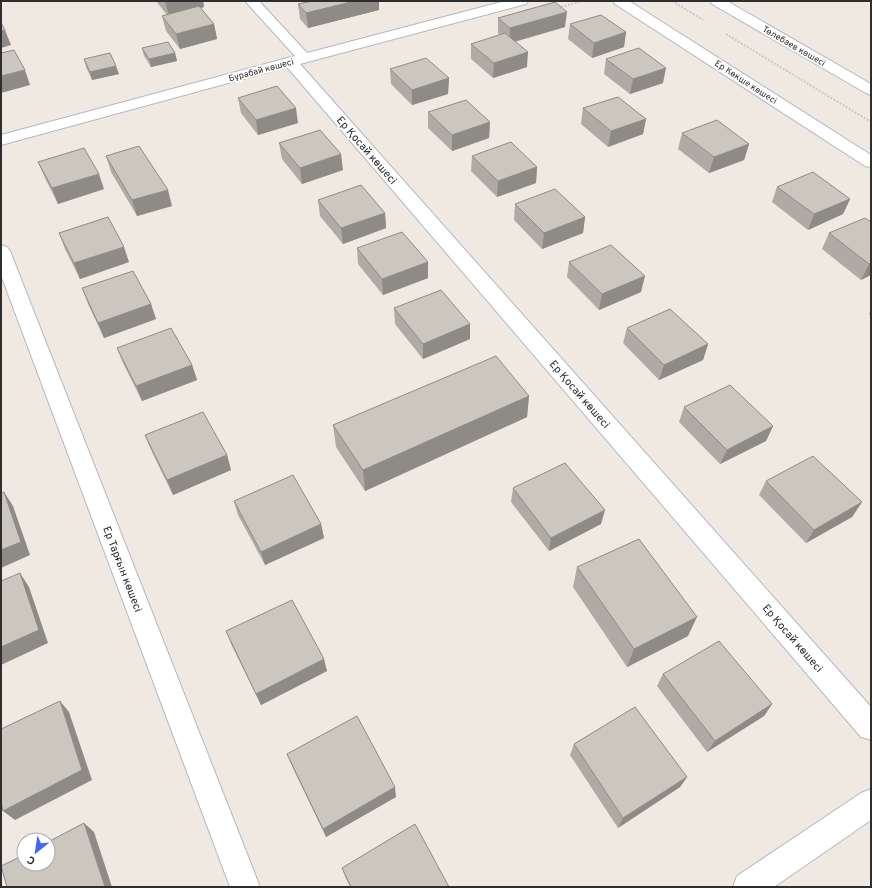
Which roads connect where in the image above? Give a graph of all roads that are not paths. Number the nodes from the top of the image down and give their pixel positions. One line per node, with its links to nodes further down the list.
1 (252, 1): 5 (street, Ер Қосай көшесі)
2 (521, 1): 5 (street, Бурабай көшесі)
3 (620, 1): 8 (street, Ер Көкше көшесі)
4 (717, 1): 6 (street, Төлебаев көшесі)
5 (297, 60): 7 (street, Бурабай көшесі); 10 (street, Ер Қосай көшесі)
6 (871, 90)
7 (1, 140)
8 (871, 162)
9 (1, 252): 12 (street, Ер Тарғын көшесі)
10 (871, 727)
11 (871, 803): 13 (street)
12 (245, 887)
13 (748, 887)

